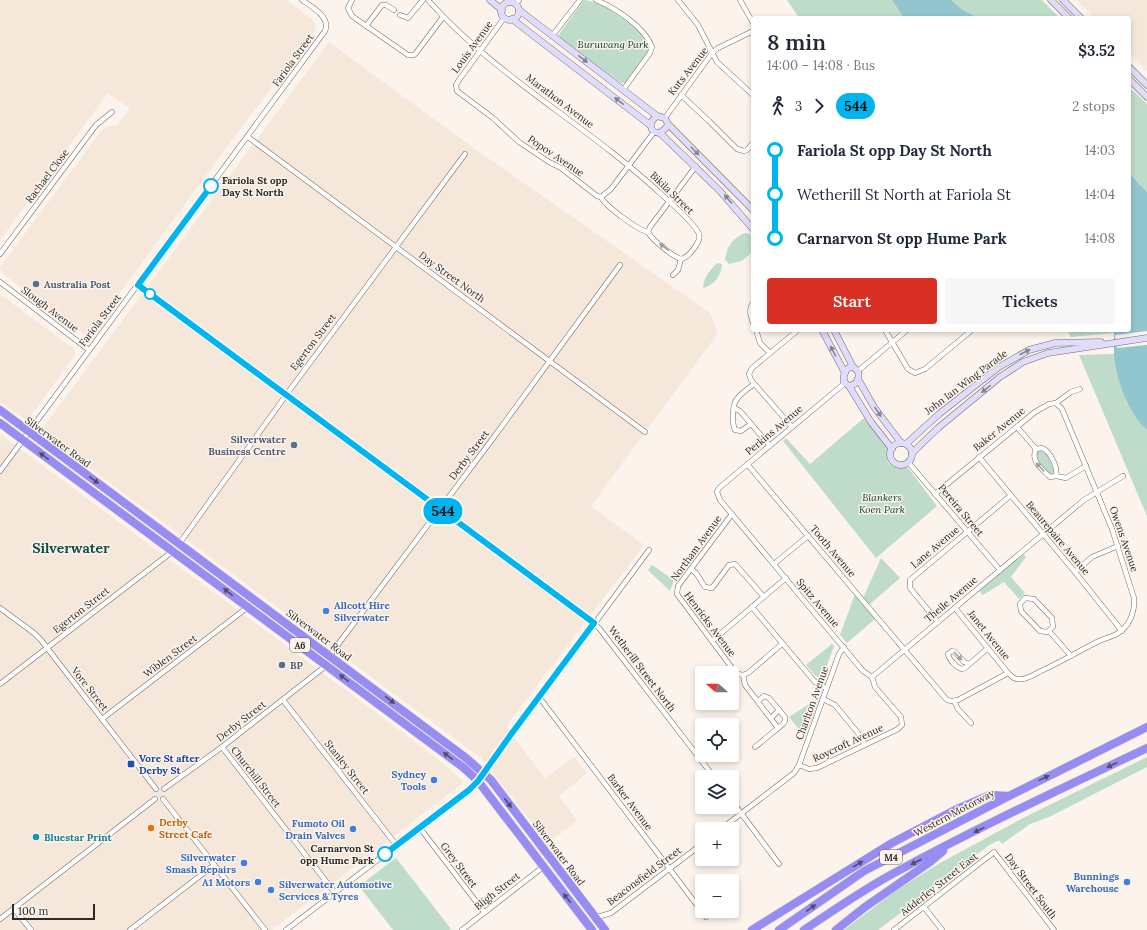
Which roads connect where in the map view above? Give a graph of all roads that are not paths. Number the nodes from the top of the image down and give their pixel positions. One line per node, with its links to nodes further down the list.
1 (302, 0): 42 (street, Fariola Street)
2 (352, 0): 24 (street)
3 (423, 0): 17 (street)
4 (428, 0): 20 (street, Marathon Avenue)
5 (490, 0): 15 (street)
6 (580, 0): 26 (street)
7 (596, 0): 33 (street)
8 (678, 0): 28 (street)
9 (740, 0): 23 (street)
10 (1051, 0): 18 (street)
11 (1063, 0): 19 (street)
12 (508, 1): 13 (street); 15 (street)
13 (517, 2): 16 (street)
14 (394, 10): 24 (street)
15 (502, 10): 21 (street)
16 (519, 10): 22 (street); 26 (street)
17 (400, 15)
18 (1067, 16)
19 (1078, 16)
20 (443, 17): 24 (street); 27 (street, Marathon Avenue)
21 (504, 18): 22 (street); 27 (street, Louis Avenue)
22 (512, 19): 40 (street, one-way to 22)
23 (751, 19)
24 (366, 26)
25 (751, 32): 28 (street, Kuts Avenue)
26 (552, 36): 33 (street, one-way to 33)
27 (480, 51): 32 (street, Louis Avenue); 45 (street, Marathon Avenue)
28 (712, 53): 34 (street); 35 (street, Kuts Avenue)
29 (1131, 69): 31 (street)
30 (1131, 81): 36 (street)
31 (1147, 84)
32 (456, 88): 47 (street, Popov Avenue)
33 (623, 90): 38 (street)
34 (751, 93)
35 (681, 94): 39 (street, Kuts Avenue); 43 (street)
36 (1147, 97)
37 (112, 112): 53 (street, Rachael Close)
38 (657, 116): 39 (street); 40 (street)
39 (666, 121): 41 (street); 49 (street, one-way to 49)
40 (650, 125): 41 (street)
41 (657, 132): 45 (street); 46 (street)
42 (248, 137): 52 (street, Day Street North); 58 (street, Fariola Street)
43 (751, 145)
44 (465, 154): 52 (street, Egerton Street)
45 (628, 165): 47 (street); 48 (street, Bikila Street)
46 (696, 166): 48 (street); 50 (street, one-way to 46)
47 (601, 197): 51 (street, Popov Avenue)
48 (670, 202): 51 (street); 54 (street, Bikila Street)
49 (751, 208)
50 (751, 226)
51 (648, 233): 54 (street, Popov Avenue, one-way to 51)
52 (395, 247): 71 (street, Day Street North); 78 (street, Egerton Street)
53 (0, 254)
54 (681, 259): 56 (street)
55 (620, 265): 71 (street, Derby Street)
56 (673, 275)
57 (0, 282): 69 (street, Slough Avenue)
58 (138, 285): 69 (street, Fariola Street); 78 (street, Wetherill Street North)
59 (757, 332): 70 (street)
60 (796, 332): 70 (street)
61 (823, 332): 73 (street, one-way to 61)
62 (835, 332): 72 (street)
63 (886, 332): 68 (street)
64 (905, 332): 68 (street)
65 (970, 332): 68 (street)
66 (1147, 338): 67 (street, John Ian Wing Parade)
67 (1115, 342): 89 (street, John Ian Wing Parade, one-way to 67); 93 (street, John Ian Wing Parade, one-way to 93)
68 (892, 343): 72 (street)
69 (89, 350): 86 (street, Fariola Street)
70 (770, 353): 75 (street)
71 (550, 361): 87 (street, Day Street North); 105 (street, Derby Street)
72 (856, 369): 73 (street); 74 (street)
73 (845, 373): 76 (street)
74 (858, 380): 76 (street); 89 (street, one-way to 89)
75 (754, 384): 80 (street); 85 (street)
76 (847, 384): 85 (street, Perkins Avenue); 91 (street)
77 (1080, 389): 79 (street, Baker Avenue)
78 (286, 395): 105 (street, Wetherill Street North); 110 (street, Egerton Street)
79 (1056, 403): 84 (street, Baker Avenue); 97 (street, Owens Avenue)
80 (734, 408): 83 (street); 83 (street)
81 (0, 410): 86 (highway, Silverwater Road / A6)
82 (0, 423): 88 (highway, Silverwater Road / A6)
83 (751, 424): 90 (street)
84 (1017, 427): 92 (street); 94 (street, Baker Avenue)
85 (792, 428): 90 (street, Perkins Avenue)
86 (29, 432): 88 (street, Fariola Street); 110 (highway, Silverwater Road / A6, one-way to 110)
87 (645, 432)
88 (23, 440): 98 (street, Fariola Street); 113 (highway, Silverwater Road / A6, one-way to 88)
89 (904, 444): 91 (street); 93 (street)
90 (770, 446): 96 (street, Perkins Avenue)
91 (892, 449): 95 (street)
92 (1036, 449): 99 (street); 99 (street, one-way to 92)
93 (912, 453): 95 (street)
94 (979, 457): 103 (street, Baker Avenue); 104 (street, Beaurepaire Avenue)
95 (908, 462): 103 (street, Pereira Street)
96 (748, 464): 101 (street, Perkins Avenue); 109 (street, Tooth Avenue)
97 (1086, 466): 99 (street); 102 (street, Owens Avenue)
98 (0, 471)
99 (1056, 476)
100 (1123, 476): 102 (street, Theile Avenue)
101 (717, 492): 106 (street, Spitz Avenue)
102 (1097, 492): 108 (street, Theile Avenue); 111 (street, Owens Avenue)
103 (935, 494): 107 (street, Pereira Street)
104 (1010, 496): 107 (street, Lane Avenue); 108 (street, Beaurepaire Avenue)
105 (440, 509): 126 (street, Wetherill Street North); 135 (street, Derby Street)
106 (732, 514): 114 (street, Spitz Avenue); 115 (street, Northam Avenue)
107 (967, 532): 116 (street, Pereira Street); 125 (street, Lane Avenue)
108 (1042, 534): 116 (street, Theile Avenue); 117 (street, Beaurepaire Avenue)
109 (808, 536): 114 (street); 134 (street, Tooth Avenue)
110 (179, 544): 135 (highway, Silverwater Road / A6)
111 (1118, 546): 117 (street); 127 (street, Owens Avenue)
112 (648, 550): 126 (street)
113 (173, 551): 121 (highway, Silverwater Road / A6, one-way to 113); 132 (street, Egerton Street)
114 (774, 564): 118 (street, Spitz Avenue)
115 (691, 569): 119 (street, Northam Avenue); 120 (street)
116 (1000, 570): 124 (street, Theile Avenue)
117 (1075, 572): 127 (street, Beaurepaire Avenue)
118 (786, 578): 120 (street); 131 (street, Spitz Avenue)
119 (676, 594): 129 (street, Henricks Avenue)
120 (764, 598): 123 (street)
121 (248, 607): 138 (highway, Silverwater Road / A6); 151 (street, Wiblen Street)
122 (0, 608): 132 (street, Vore Street)
123 (752, 608): 129 (street); 130 (street)
124 (955, 608): 125 (street, Theile Avenue); 133 (street, Janet Avenue)
125 (938, 622): 134 (street, Theile Avenue)
126 (594, 623): 144 (street); 161 (street, Wetherill Street North)
127 (1122, 630): 136 (street, Owens Avenue)
128 (1049, 631): 128 (street); 136 (street)
129 (712, 641): 140 (street, Henricks Avenue)
130 (782, 644): 140 (street); 143 (street)
131 (844, 647): 141 (street, Spitz Avenue); 143 (street, Charlton Avenue)
132 (47, 648): 142 (street, Egerton Street); 151 (street, Vore Street)
133 (988, 648): 137 (street); 139 (street, Janet Avenue)
134 (905, 650): 141 (street, Theile Avenue); 148 (street, Tooth Avenue)
135 (330, 655): 162 (highway, Silverwater Road / A6, one-way to 162)
136 (1072, 656): 139 (street, Owens Avenue)
137 (969, 664)
138 (327, 665): 146 (street, Derby Street); 163 (highway, Silverwater Road / A6, one-way to 138)
139 (1008, 673): 148 (street)
140 (743, 675): 147 (street, Henricks Avenue)
141 (872, 678): 153 (street, Spitz Avenue)
142 (0, 684)
143 (826, 688): 145 (street, Charlton Avenue)
144 (539, 697): 162 (street); 180 (street, Barker Avenue)
145 (822, 699): 156 (street); 160 (street, Charlton Avenue)
146 (283, 700): 157 (street, Derby Street); 174 (street, Stanley Street)
147 (758, 701): 149 (street); 150 (street, Henricks Avenue)
148 (954, 701): 152 (street, Tooth Avenue)
149 (779, 710): 150 (street); 155 (street)
150 (771, 718): 155 (street, Henricks Avenue)
151 (102, 719): 164 (street, Vore Street)
152 (971, 723)
153 (902, 725): 156 (street, Roycroft Avenue)
154 (1147, 727): 166 (highway, Western Motorway / M4, one-way to 154)
155 (778, 728): 158 (street)
156 (865, 745): 160 (street, Roycroft Avenue)
157 (222, 747): 165 (street, Derby Street); 181 (street, Churchill Street)
158 (755, 747)
159 (1147, 748): 173 (highway, M4, one-way to 173)
160 (799, 765): 170 (street)
161 (709, 770)
162 (483, 772): 163 (street); 186 (highway, Silverwater Road / A6, one-way to 186)
163 (478, 781): 172 (street); 179 (highway, Silverwater Road / A6)
164 (156, 789): 165 (street); 167 (street)
165 (164, 790): 168 (street)
166 (1009, 796): 195 (highway, one-way to 166); 196 (highway, Western Motorway / M4, one-way to 166)
167 (156, 799): 168 (street); 184 (street)
168 (163, 799): 178 (street)
169 (739, 810): 170 (street)
170 (742, 814): 171 (street); 177 (street)
171 (731, 822)
172 (420, 828): 174 (street); 185 (street, Grey Street)
173 (950, 844): 197 (highway, M4, one-way to 197); 198 (highway)
174 (397, 846): 181 (street)
175 (695, 849): 180 (street, Beaconsfield Street)
176 (994, 852): 183 (street, Adderley Street East); 201 (street, Day Street South)
177 (779, 864)
178 (214, 865): 189 (street); 190 (street)
179 (543, 867): 185 (street, Bligh Street); 193 (highway, Silverwater Road / A6, one-way to 179)
180 (670, 869): 182 (street, Barker Avenue); 186 (street, Beaconsfield Street)
181 (335, 893): 191 (street)
182 (695, 902)
183 (924, 907): 199 (street, Adderley Street East); 200 (street)
184 (14, 909): 187 (street); 188 (street)
185 (484, 912): 192 (street, Bligh Street)
186 (594, 916): 194 (highway, Silverwater Road / A6)
187 (0, 919)
188 (31, 930)
189 (130, 930)
190 (265, 930)
191 (286, 930)
192 (462, 930)
193 (590, 930)
194 (605, 930)
195 (752, 930)
196 (779, 930)
197 (804, 930)
198 (836, 930)
199 (894, 930)
200 (942, 930)
201 (1054, 930)

